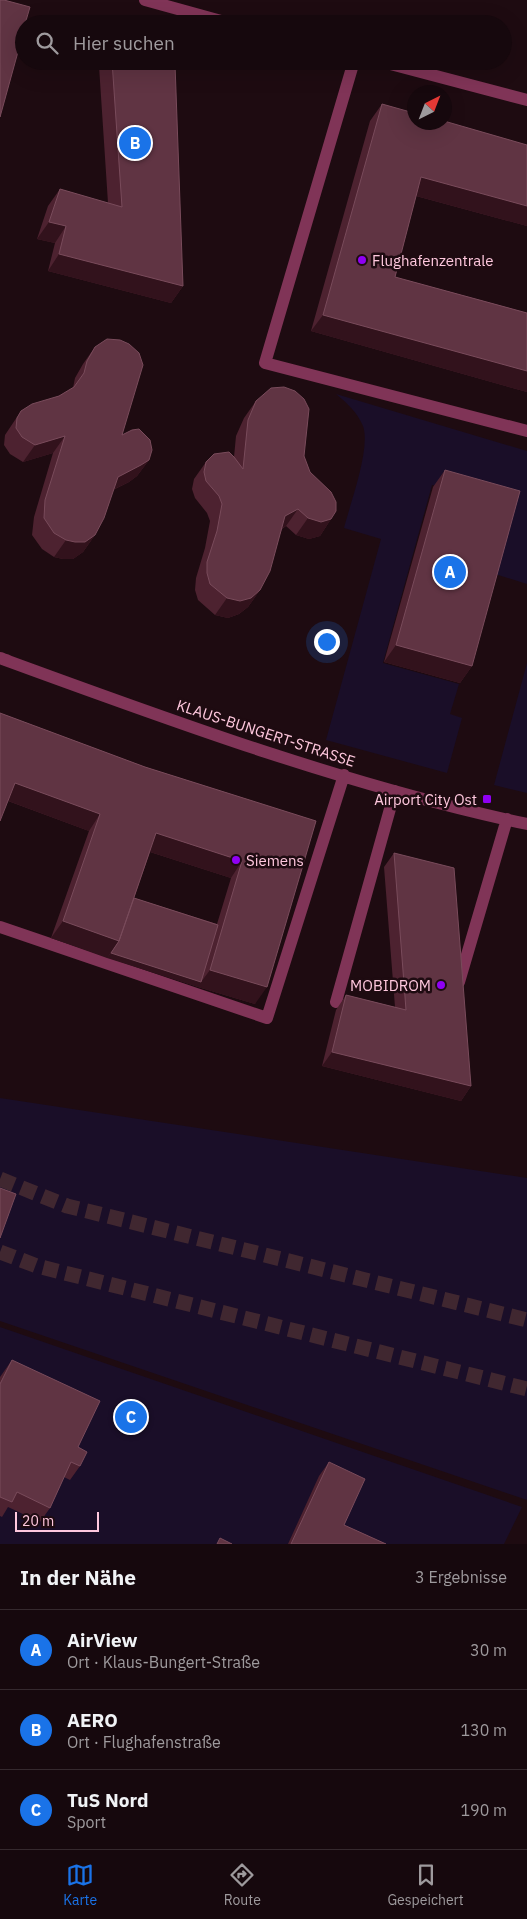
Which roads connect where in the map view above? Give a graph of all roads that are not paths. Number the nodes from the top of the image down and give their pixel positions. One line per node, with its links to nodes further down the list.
1 (145, 0): 2 (street)
2 (199, 15)
3 (351, 70): 6 (street)
4 (413, 70): 5 (street)
5 (527, 100)
6 (527, 431)
7 (0, 658): 8 (street, KLAUS-BUNGERT-STRASSE)
8 (344, 775): 9 (street, KLAUS-BUNGERT-STRASSE); 12 (street)
9 (395, 791): 10 (street, KLAUS-BUNGERT-STRASSE); 14 (street)
10 (507, 820): 11 (street, KLAUS-BUNGERT-STRASSE); 13 (street)
11 (527, 824)
12 (0, 927)
13 (459, 982)
14 (336, 1002)

